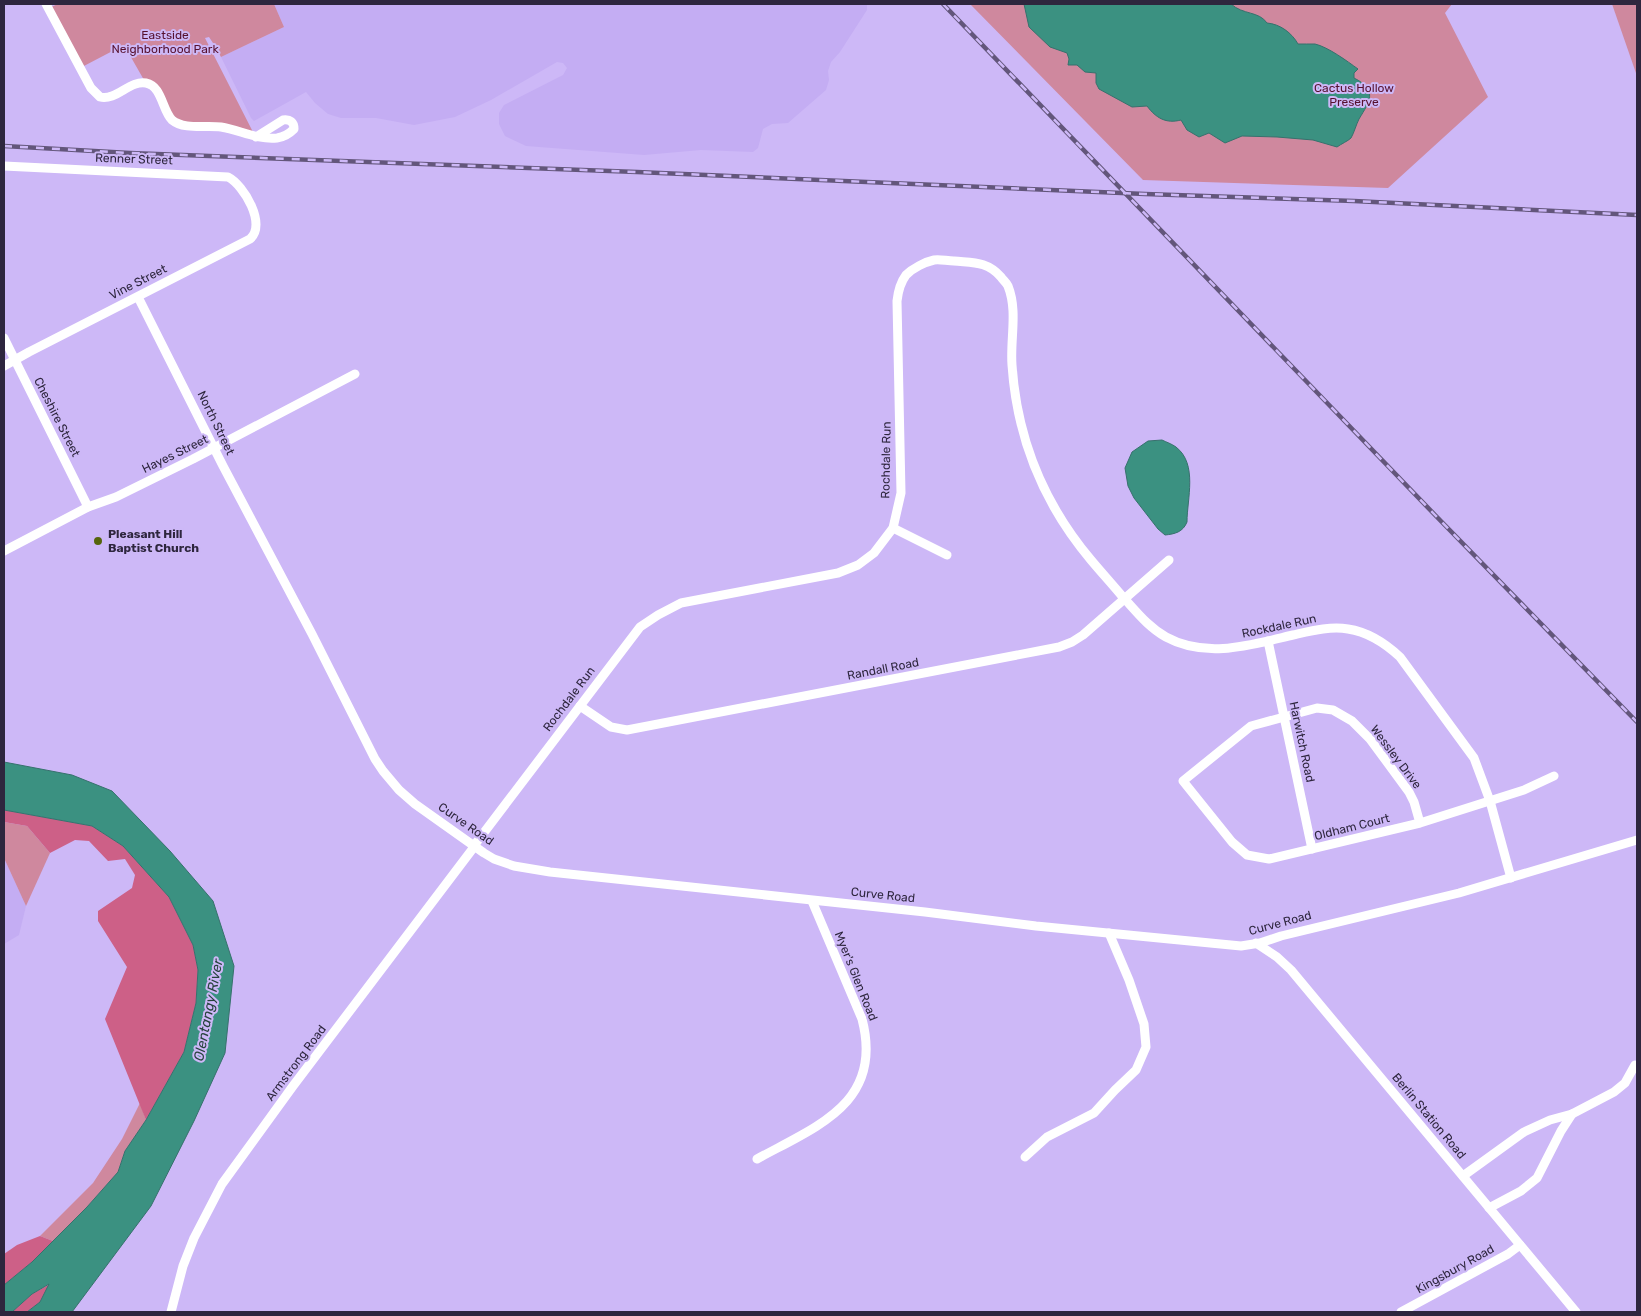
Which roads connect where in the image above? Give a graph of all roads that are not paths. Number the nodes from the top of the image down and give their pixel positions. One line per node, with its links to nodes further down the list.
1 (46, 4): 2 (street)
2 (256, 137)
3 (4, 166): 4 (street, Renner Street)
4 (250, 204): 5 (street, Vine Street)
5 (138, 297): 7 (street, Vine Street); 10 (street, North Street)
6 (4, 338): 7 (street, Cheshire Street)
7 (14, 360): 8 (street, Vine Street); 11 (street, Cheshire Street)
8 (4, 366)
9 (355, 374): 10 (street, Hayes Street)
10 (215, 448): 11 (street, Hayes Street); 17 (street, North Street)
11 (88, 507): 13 (street, Hayes Street)
12 (894, 528): 14 (street); 15 (street, Rochdale Run); 20 (street, Rochdale Run)
13 (4, 552)
14 (947, 555)
15 (1090, 559): 18 (street, Rockdale Run)
16 (1169, 560): 18 (street, Randall Road)
17 (273, 561): 27 (street, Curve Road)
18 (1125, 599): 19 (street, Rockdale Run); 20 (street, Randall Road)
19 (1268, 641): 21 (street, Harwitch Road); 24 (street, Rockdale Run)
20 (580, 706): 27 (street, Rochdale Run)
21 (1284, 716): 23 (street, Wessley Drive); 25 (street, Wessley Drive); 28 (street, Harwitch Road)
22 (1554, 776): 24 (street, Oldham Court)
23 (1183, 781): 28 (street, Oldham Court)
24 (1490, 801): 25 (street, Oldham Court); 29 (street, Rockdale Run)
25 (1420, 823): 28 (street, Oldham Court)
26 (1637, 840): 29 (street, Curve Road)
27 (474, 847): 30 (street, Curve Road); 40 (street, Armstrong Road)
28 (1312, 849)
29 (1511, 878): 32 (street, Curve Road)
30 (812, 901): 31 (street, Curve Road); 36 (street, Myer's Glen Road)
31 (1109, 933): 32 (street, Curve Road); 35 (street)
32 (1256, 943): 37 (street, Berlin Station Road)
33 (1635, 1065): 34 (street)
34 (1572, 1114): 37 (street); 38 (street)
35 (1025, 1158)
36 (757, 1159)
37 (1463, 1176): 38 (street, Berlin Station Road)
38 (1489, 1208): 39 (street, Berlin Station Road)
39 (1520, 1245): 41 (street, Kingsbury Road); 42 (street, Berlin Station Road)
40 (171, 1312)
41 (1401, 1312)
42 (1576, 1312)

